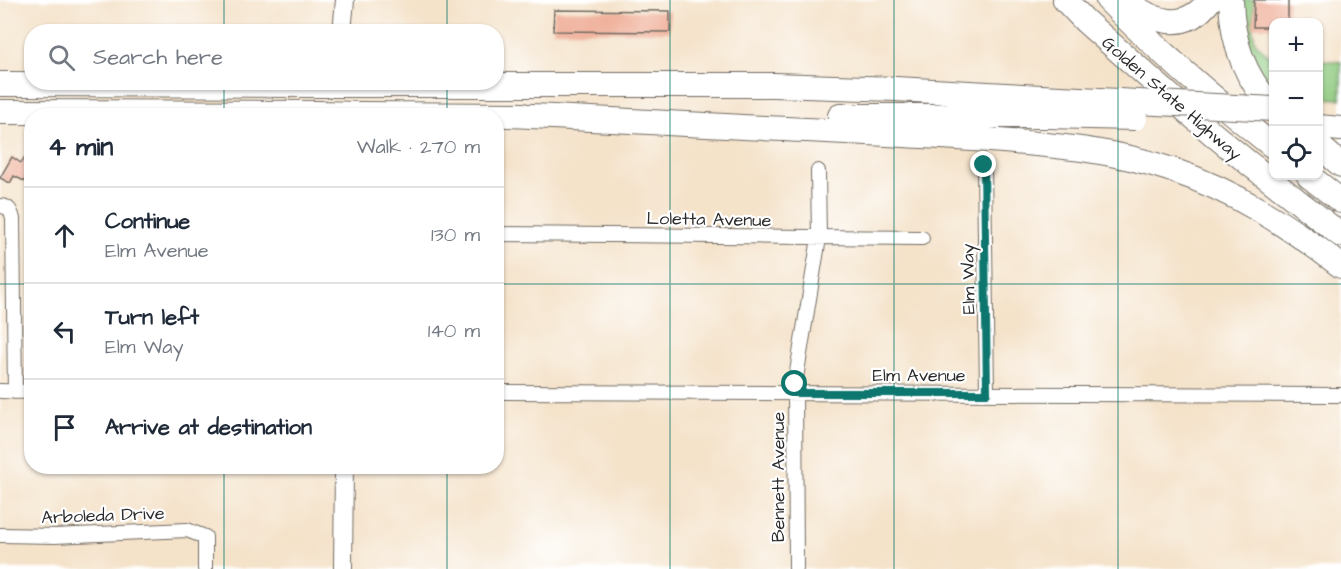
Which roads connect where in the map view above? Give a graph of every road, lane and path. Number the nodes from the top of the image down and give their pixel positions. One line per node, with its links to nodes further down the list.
1 (345, 0): 7 (street)
2 (1065, 0): 34 (highway, Golden State Highway)
3 (1108, 0): 25 (highway, Golden State Highway)
4 (1125, 0): 5 (highway)
5 (1210, 0)
6 (1231, 0): 12 (highway)
7 (343, 24)
8 (0, 84): 9 (highway, bridge)
9 (24, 84)
10 (504, 84): 13 (highway)
11 (351, 90): 14 (street)
12 (1269, 102)
13 (1044, 106): 15 (highway, bridge); 21 (highway); 22 (highway, bridge)
14 (351, 108)
15 (1269, 108)
16 (1323, 111): 19 (highway)
17 (0, 112): 18 (highway, bridge)
18 (24, 112)
19 (1341, 112)
20 (504, 115): 21 (highway)
21 (508, 115): 37 (highway)
22 (1269, 125)
23 (1323, 127): 24 (highway)
24 (1341, 129)
25 (1269, 143)
26 (1323, 149): 28 (highway)
27 (984, 165): 43 (street, Elm Way)
28 (1341, 165)
29 (819, 171): 35 (street, Bennett Avenue)
30 (1314, 180): 31 (highway)
31 (1341, 201)
32 (0, 206): 39 (street)
33 (504, 234): 35 (street, Loletta Avenue)
34 (1341, 235)
35 (819, 238): 36 (street, Loletta Avenue); 42 (street, Bennett Avenue)
36 (922, 238)
37 (1341, 266)
38 (0, 392): 39 (street)
39 (15, 392): 40 (street)
40 (24, 392)
41 (504, 392): 42 (street, Elm Avenue)
42 (795, 393): 43 (street, Elm Avenue); 49 (street, Bennett Avenue)
43 (987, 393): 44 (street, Elm Avenue)
44 (1341, 395)
45 (344, 474): 48 (street)
46 (0, 535): 47 (street, Arboleda Drive)
47 (205, 569)
48 (343, 569)
49 (796, 569)

